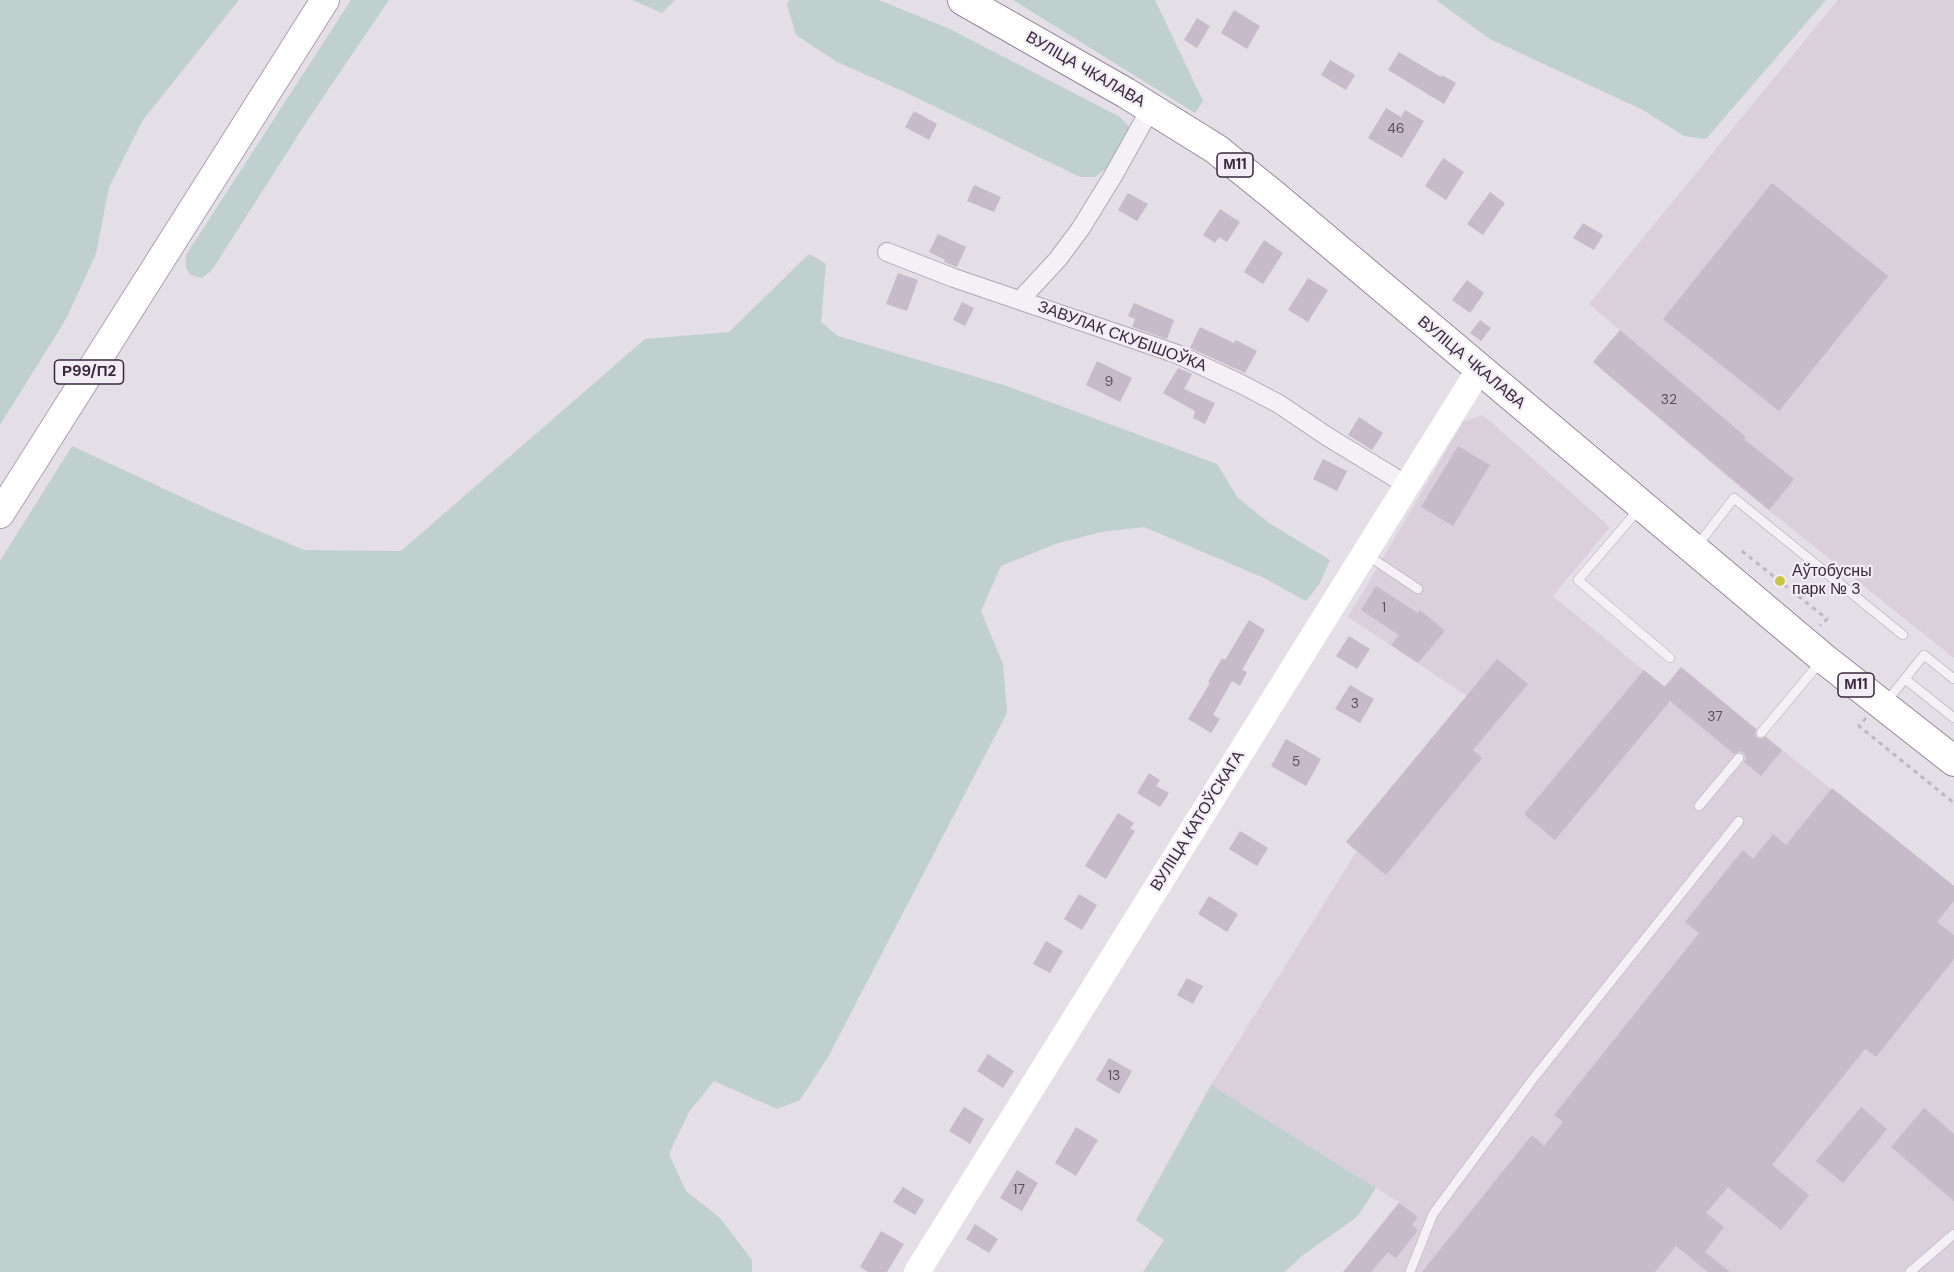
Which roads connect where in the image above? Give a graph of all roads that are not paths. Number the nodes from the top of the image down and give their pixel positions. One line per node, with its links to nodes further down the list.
1 (325, 0): 9 (main road, Р99/П2)
2 (963, 0): 3 (highway, ВУЛІЦА ЧКАЛАВА / М11)
3 (1151, 108): 5 (street); 6 (highway, ВУЛІЦА ЧКАЛАВА / М11)
4 (887, 252): 5 (street, ЗАВУЛАК СКУБІШОЎКА)
5 (1020, 300): 7 (street, ЗАВУЛАК СКУБІШОЎКА)
6 (1479, 370): 7 (main road, ВУЛІЦА КАТОЎСКАГА); 8 (highway, ВУЛІЦА ЧКАЛАВА / М11)
7 (1407, 485): 11 (main road, ВУЛІЦА КАТОЎСКАГА)
8 (1641, 506): 10 (highway, ВУЛІЦА ЧКАЛАВА / М11); 15 (lane)
9 (0, 514)
10 (1694, 550): 13 (lane); 14 (highway, ВУЛІЦА ЧКАЛАВА / М11)
11 (1365, 553): 12 (lane); 26 (main road, ВУЛІЦА КАТОЎСКАГА)
12 (1418, 589)
13 (1903, 635)
14 (1815, 651): 18 (highway, ВУЛІЦА ЧКАЛАВА / М11); 20 (lane)
15 (1670, 658)
16 (1905, 679): 17 (lane); 18 (lane); 19 (lane)
17 (1954, 679)
18 (1878, 708): 22 (highway, ВУЛІЦА ЧКАЛАВА / М11)
19 (1954, 718)
20 (1761, 733)
21 (1739, 758): 23 (lane)
22 (1954, 761)
23 (1699, 806)
24 (1739, 821): 27 (lane)
25 (1954, 1234): 28 (lane)
26 (917, 1272)
27 (1410, 1272)
28 (1910, 1272)

